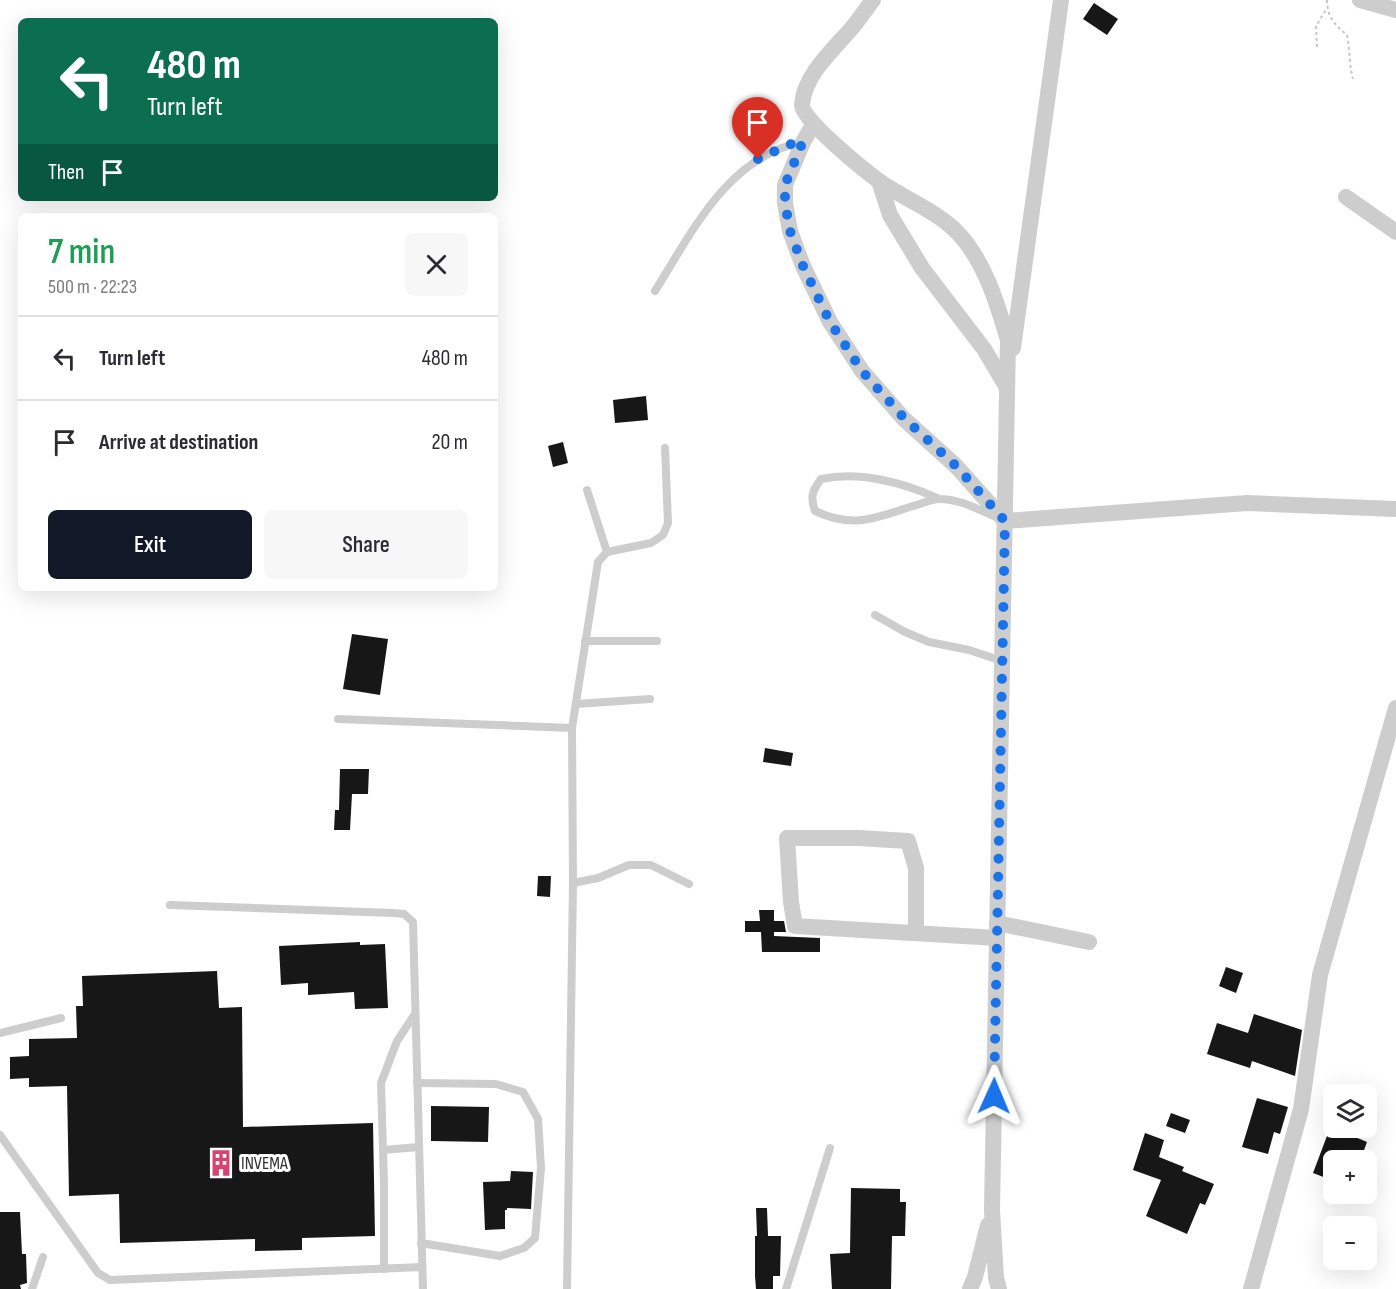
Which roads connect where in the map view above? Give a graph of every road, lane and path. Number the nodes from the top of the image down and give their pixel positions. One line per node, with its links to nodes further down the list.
1 (873, 0): 9 (street)
2 (1061, 0): 15 (street)
3 (1328, 0): 5 (path)
4 (1360, 0): 6 (street)
5 (1327, 8): 7 (path); 8 (path)
6 (1396, 10)
7 (1317, 47)
8 (1353, 79)
9 (813, 125): 10 (street); 11 (street)
10 (803, 141): 14 (lane); 20 (street)
11 (879, 181): 15 (street); 15 (street)
12 (1346, 197): 13 (street)
13 (1396, 232)
14 (655, 291)
15 (1007, 387): 20 (street)
16 (664, 448): 21 (lane)
17 (587, 490): 21 (lane)
18 (937, 498): 18 (lane); 20 (lane)
19 (1396, 509): 20 (street)
20 (1005, 521): 25 (street)
21 (607, 552): 23 (lane)
22 (875, 615): 25 (lane)
23 (585, 641): 24 (lane); 27 (lane)
24 (657, 641)
25 (1002, 661): 34 (street)
26 (650, 699): 27 (lane)
27 (576, 704): 30 (lane)
28 (1396, 708): 56 (street)
29 (338, 719): 30 (lane)
30 (572, 728): 31 (lane)
31 (573, 883): 32 (lane); 52 (lane)
32 (689, 884)
33 (170, 905): 37 (lane)
34 (997, 931): 35 (street); 36 (street); 45 (street)
35 (916, 933): 35 (street)
36 (1089, 942)
37 (415, 1014): 40 (lane); 44 (lane)
38 (61, 1018): 39 (lane)
39 (0, 1033)
40 (417, 1083): 42 (lane); 46 (lane)
41 (0, 1135): 49 (lane)
42 (419, 1147): 44 (lane); 46 (lane)
43 (830, 1148): 53 (lane)
44 (383, 1150): 49 (lane)
45 (992, 1210): 54 (street); 55 (street)
46 (421, 1243): 48 (lane)
47 (43, 1257): 50 (lane)
48 (422, 1267): 49 (lane); 51 (lane)
49 (384, 1269)
50 (32, 1289)
51 (423, 1289)
52 (567, 1289)
53 (786, 1289)
54 (970, 1289)
55 (999, 1289)
56 (1251, 1289)

